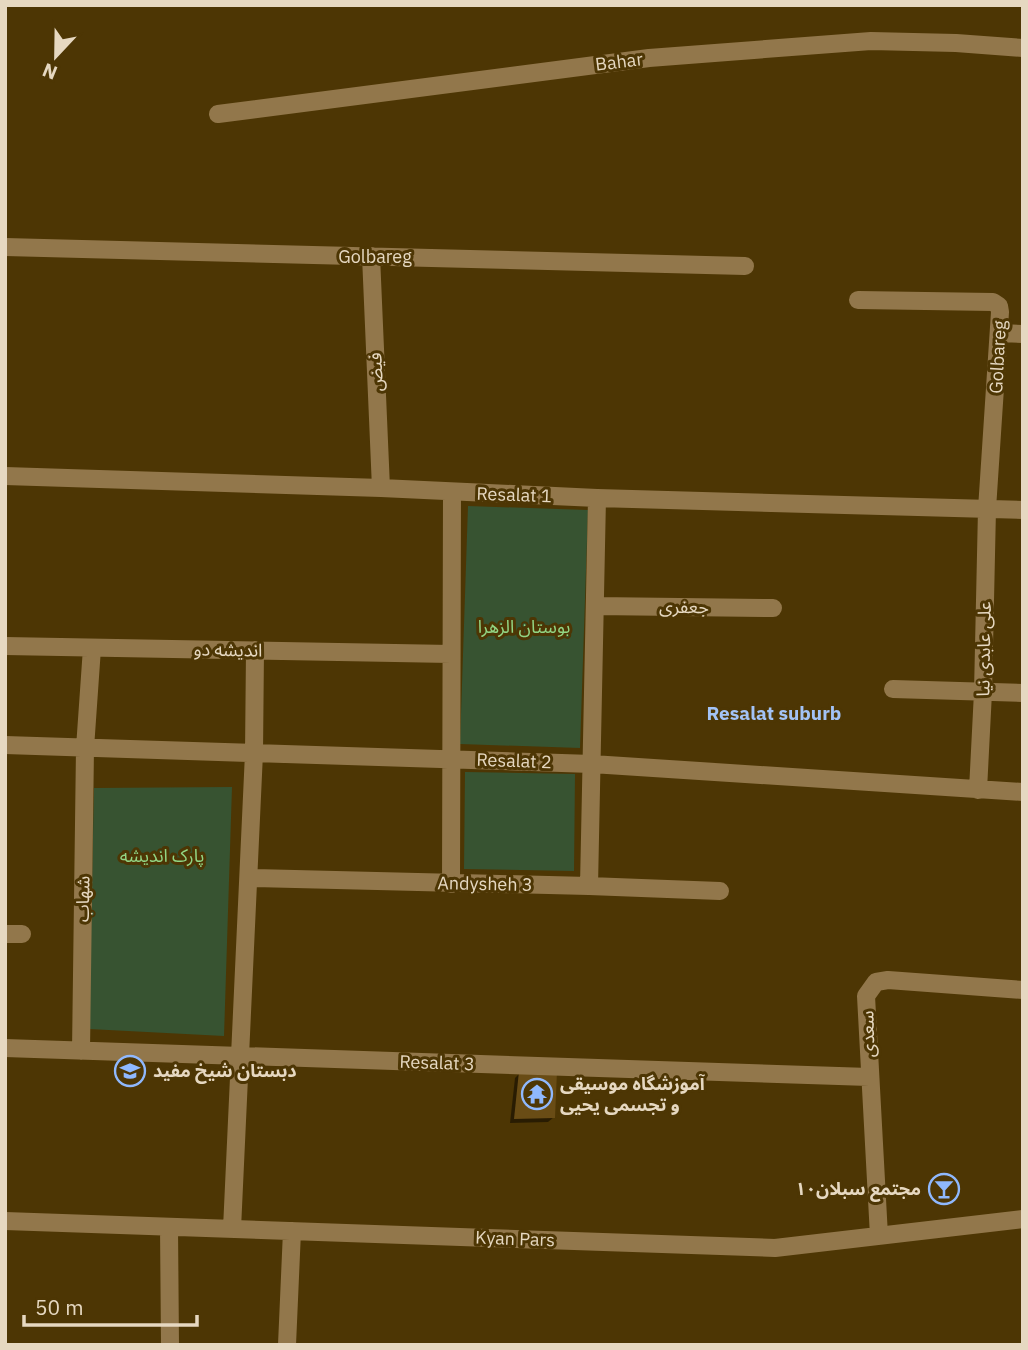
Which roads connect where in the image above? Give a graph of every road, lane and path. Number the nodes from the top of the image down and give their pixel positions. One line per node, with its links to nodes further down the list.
1 (1023, 48): 2 (street, Bahar)
2 (218, 114)
3 (5, 247): 4 (street, Golbareg)
4 (371, 256): 5 (street, Golbareg); 10 (street, فیض)
5 (745, 266)
6 (858, 300): 7 (street, Golbareg)
7 (1000, 333): 8 (street); 13 (street, Golbareg)
8 (1023, 334)
9 (5, 476): 10 (street, Resalat 1)
10 (380, 488): 11 (street, Resalat 1)
11 (452, 492): 12 (street, Resalat 1); 20 (street)
12 (597, 498): 13 (street, Resalat 1); 15 (street)
13 (987, 509): 14 (street, Resalat 1); 22 (street, علی عابدی نیا)
14 (1023, 510)
15 (595, 606): 16 (street, جعفری); 28 (street)
16 (773, 608)
17 (5, 646): 18 (street, اندیشه دو)
18 (92, 648): 19 (street, اندیشه دو); 25 (street, شهاب)
19 (255, 650): 20 (street, اندیشه دو); 26 (street)
20 (451, 654): 27 (street)
21 (893, 689): 22 (street)
22 (983, 692): 23 (street); 29 (street, علی عابدی نیا)
23 (1023, 693)
24 (5, 745): 25 (street, Resalat 2)
25 (85, 747): 26 (street, Resalat 2); 37 (street, شهاب)
26 (254, 753): 27 (street, Resalat 2); 31 (street)
27 (451, 759): 28 (street, Resalat 2); 32 (street)
28 (592, 764): 29 (street, Resalat 2); 33 (street)
29 (978, 790): 30 (street, Resalat 2)
30 (1023, 792)
31 (249, 878): 32 (street, Andysheh 3); 38 (street)
32 (450, 884): 33 (street, Andysheh 3)
33 (589, 886): 34 (street, Andysheh 3)
34 (720, 891)
35 (1023, 990): 39 (street, سعدی)
36 (5, 1048): 37 (street, Resalat 3)
37 (81, 1051): 38 (street, Resalat 3)
38 (240, 1057): 39 (street, Resalat 3); 43 (street)
39 (869, 1077): 45 (street, سعدی)
40 (1023, 1219): 45 (street, Kyan Pars)
41 (5, 1221): 42 (street, Kyan Pars)
42 (169, 1227): 43 (street, Kyan Pars); 46 (street)
43 (232, 1229): 44 (street, Kyan Pars)
44 (292, 1231): 45 (street, Kyan Pars); 47 (street)
45 (879, 1236)
46 (170, 1345)
47 (287, 1345)

